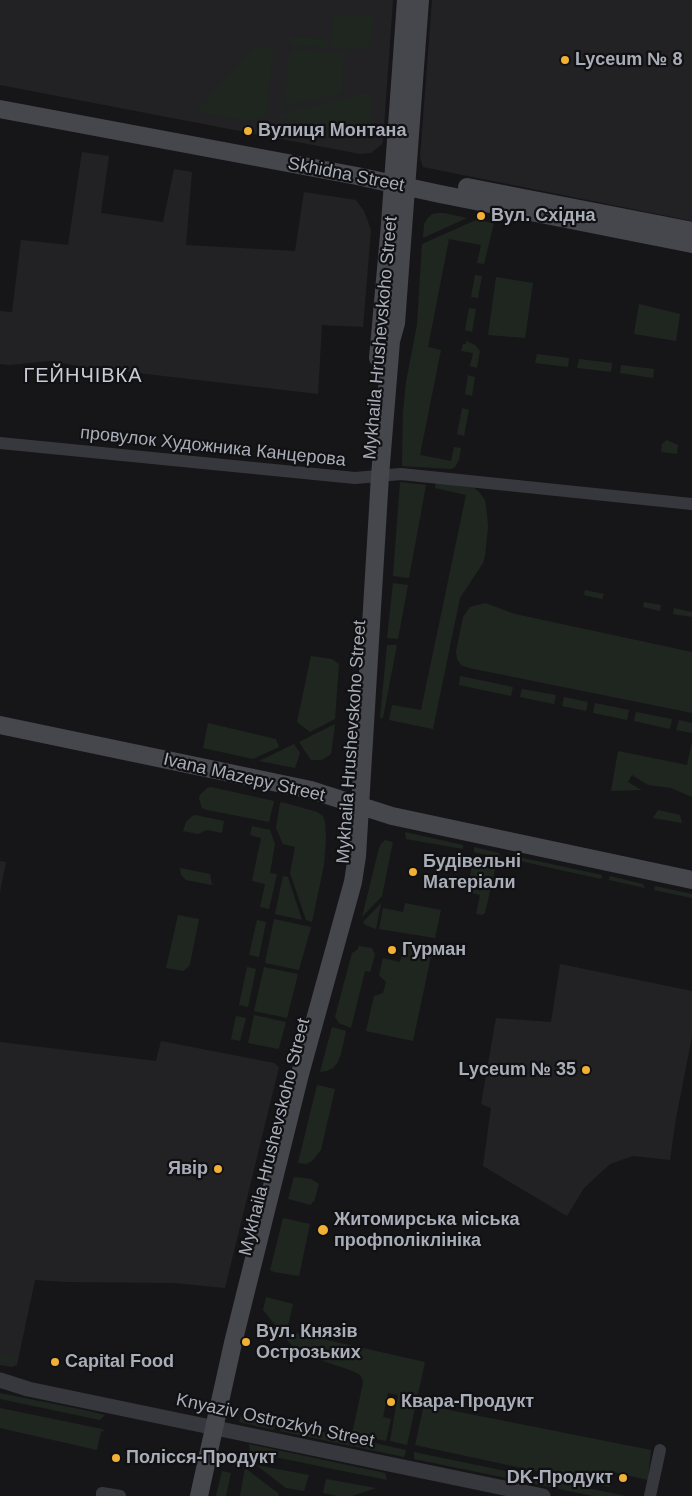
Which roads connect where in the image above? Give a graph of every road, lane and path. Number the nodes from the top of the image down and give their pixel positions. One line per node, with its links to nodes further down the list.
1 (406, 0): 5 (main road, Mykhaila Hrushevskoho Street)
2 (420, 0): 5 (main road, Mykhaila Hrushevskoho Street)
3 (0, 98): 5 (main road, Skhidna Street)
4 (0, 109): 5 (main road, Skhidna Street)
5 (400, 180): 6 (main road, Skhidna Street); 7 (main road, Skhidna Street); 9 (main road, Mykhaila Hrushevskoho Street)
6 (692, 231)
7 (692, 244)
8 (0, 443): 9 (street, провулок Художника Канцерова)
9 (375, 476): 10 (street, провулок Художника Канцерова); 12 (main road, Mykhaila Hrushevskoho Street)
10 (692, 504)
11 (0, 725): 12 (main road, Ivana Mazepy Street)
12 (355, 804): 13 (main road, Ivana Mazepy Street); 15 (main road, Mykhaila Hrushevskoho Street)
13 (692, 880)
14 (0, 1380): 15 (street, Knyaziv Ostrozkyh Street)
15 (209, 1427): 19 (main road, Mykhaila Hrushevskoho Street); 20 (main road); 21 (street, Knyaziv Ostrozkyh Street)
16 (660, 1450): 22 (street)
17 (102, 1496): 18 (street)
18 (120, 1496)
19 (190, 1496)
20 (199, 1496)
21 (543, 1496)
22 (650, 1496)

